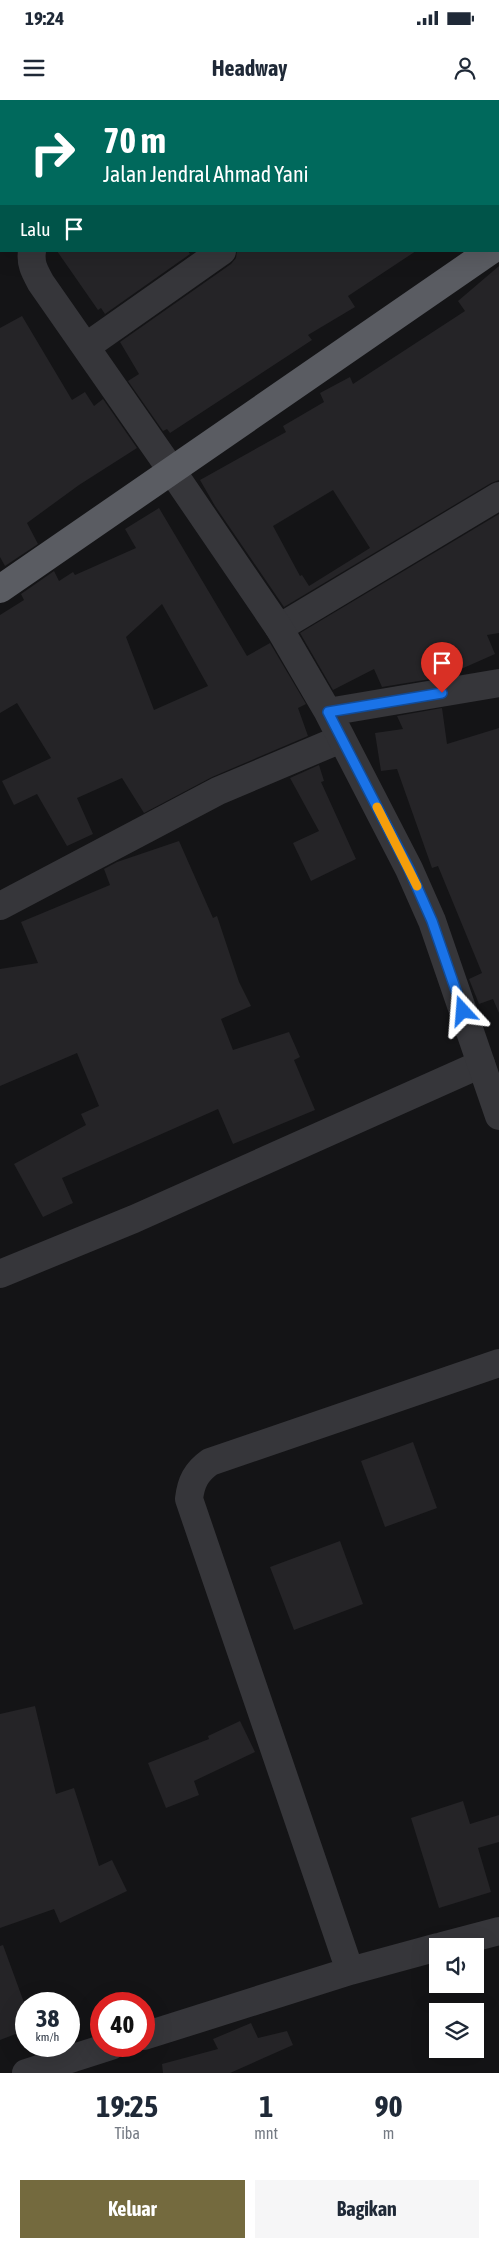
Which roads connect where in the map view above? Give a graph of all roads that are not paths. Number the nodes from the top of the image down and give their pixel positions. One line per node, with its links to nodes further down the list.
1 (32, 252): 4 (street)
2 (221, 252): 4 (street)
3 (489, 252): 5 (highway)
4 (87, 346): 5 (street)
5 (172, 471): 7 (highway); 8 (street)
6 (499, 496): 8 (street)
7 (0, 589)
8 (279, 628): 10 (street)
9 (499, 683): 10 (street)
10 (328, 712): 11 (street)
11 (341, 739): 12 (street); 13 (street)
12 (0, 906)
13 (481, 1064): 14 (street); 15 (street)
14 (499, 1116)
15 (0, 1274)
16 (499, 1363): 20 (street)
17 (499, 1931): 18 (street)
18 (472, 1938)
19 (429, 1949): 20 (street)
20 (350, 1971): 21 (street)
21 (155, 2033)
22 (90, 2053): 23 (street)
23 (26, 2073)

